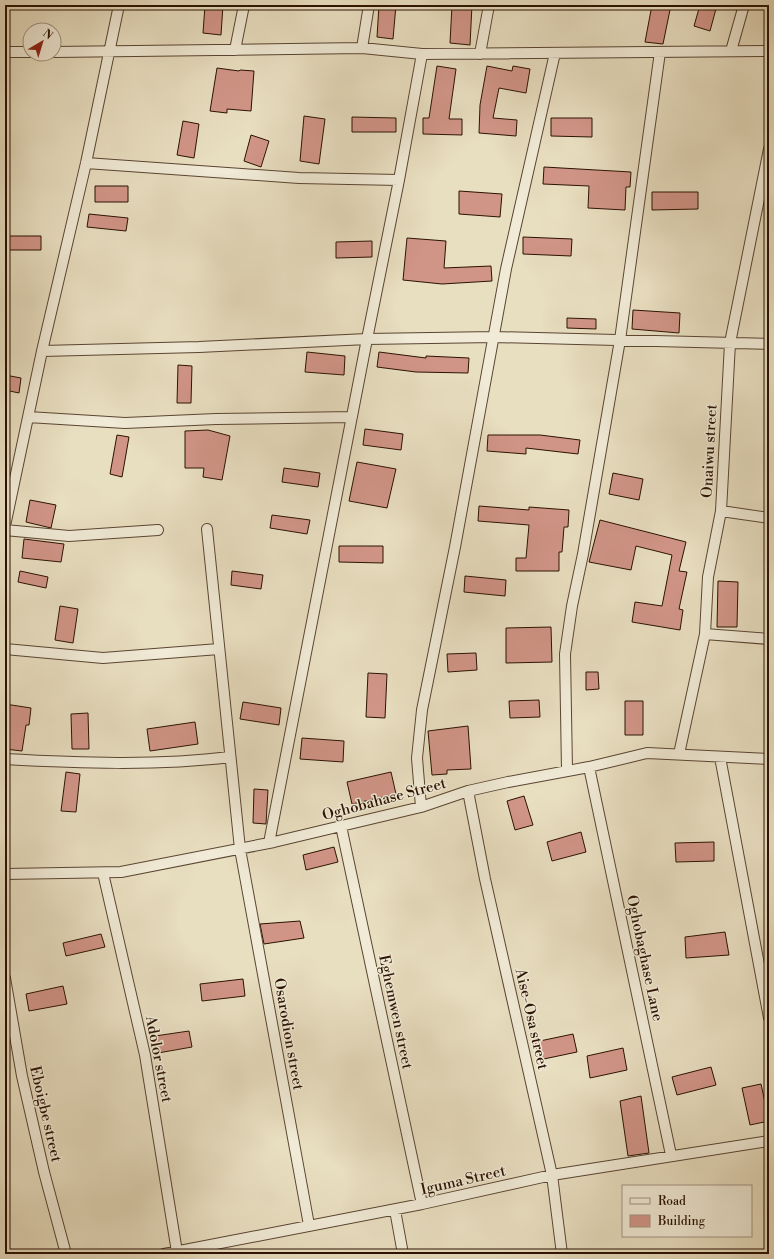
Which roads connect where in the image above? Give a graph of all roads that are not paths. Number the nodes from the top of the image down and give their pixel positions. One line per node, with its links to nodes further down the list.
1 (119, 5): 13 (street)
2 (244, 5): 7 (street)
3 (370, 5): 6 (street)
4 (489, 5): 17 (street)
5 (744, 5): 8 (street)
6 (362, 48): 7 (street); 16 (street)
7 (235, 50): 13 (street)
8 (731, 51): 9 (street); 14 (street)
9 (769, 51)
10 (5, 52): 11 (street)
11 (22, 52)
12 (62, 52): 13 (street)
13 (108, 52): 19 (street)
14 (660, 52): 15 (street); 23 (street)
15 (555, 53): 17 (street); 21 (street)
16 (422, 54): 17 (street); 20 (street)
17 (480, 54)
18 (769, 149): 24 (street, Onaiwu street)
19 (86, 163): 20 (street); 26 (street)
20 (400, 180): 22 (street)
21 (494, 337): 22 (street); 23 (street); 47 (street)
22 (366, 339): 26 (street); 28 (street)
23 (620, 340): 24 (street); 45 (street)
24 (730, 343): 25 (street); 29 (street, Onaiwu street)
25 (769, 344)
26 (42, 351): 27 (street)
27 (28, 417): 28 (street); 31 (street)
28 (352, 417): 49 (street)
29 (720, 511): 30 (street); 35 (street, Onaiwu street)
30 (769, 518)
31 (5, 526)
32 (207, 529): 37 (street, Osarodion street)
33 (5, 530): 34 (street)
34 (158, 530)
35 (704, 634): 36 (street); 39 (street, Onaiwu street)
36 (769, 639)
37 (219, 649): 38 (street); 40 (street, Osarodion street)
38 (5, 650)
39 (679, 754): 41 (street, Oghobahase Street); 44 (street, Oghobahase Street)
40 (230, 757): 42 (street); 50 (street, Osarodion street)
41 (720, 757): 43 (street, Oghobahase Street); 54 (street)
42 (5, 759)
43 (769, 759)
44 (590, 768): 45 (street, Oghobahase Street); 56 (street, Oghobaghase Lane)
45 (567, 770): 46 (street, Oghobahase Street)
46 (468, 792): 47 (street, Oghobahase Street); 57 (street, Aise-Osa street)
47 (421, 807): 48 (street, Oghobahase Street)
48 (341, 826): 49 (street, Oghobahase Street); 58 (street, Eghemwen street)
49 (269, 843): 50 (street, Oghobahase Street)
50 (240, 849): 51 (street, Oghobahase Street); 60 (street, Osarodion street)
51 (103, 873): 52 (street, Oghobahase Street); 61 (street, Adolor street)
52 (5, 874)
53 (5, 978): 62 (street, Eboigbe street)
54 (769, 1018)
55 (769, 1141): 56 (street, Iguma Street)
56 (671, 1155): 57 (street, Iguma Street)
57 (552, 1175): 58 (street, Iguma Street); 65 (street, Aise-Osa street)
58 (422, 1204): 59 (street, Iguma Street)
59 (395, 1210): 60 (street, Iguma Street); 64 (street)
60 (309, 1225): 61 (street, Iguma Street)
61 (177, 1252): 63 (street, Iguma Street)
62 (66, 1254)
63 (164, 1254)
64 (403, 1254)
65 (562, 1254)

